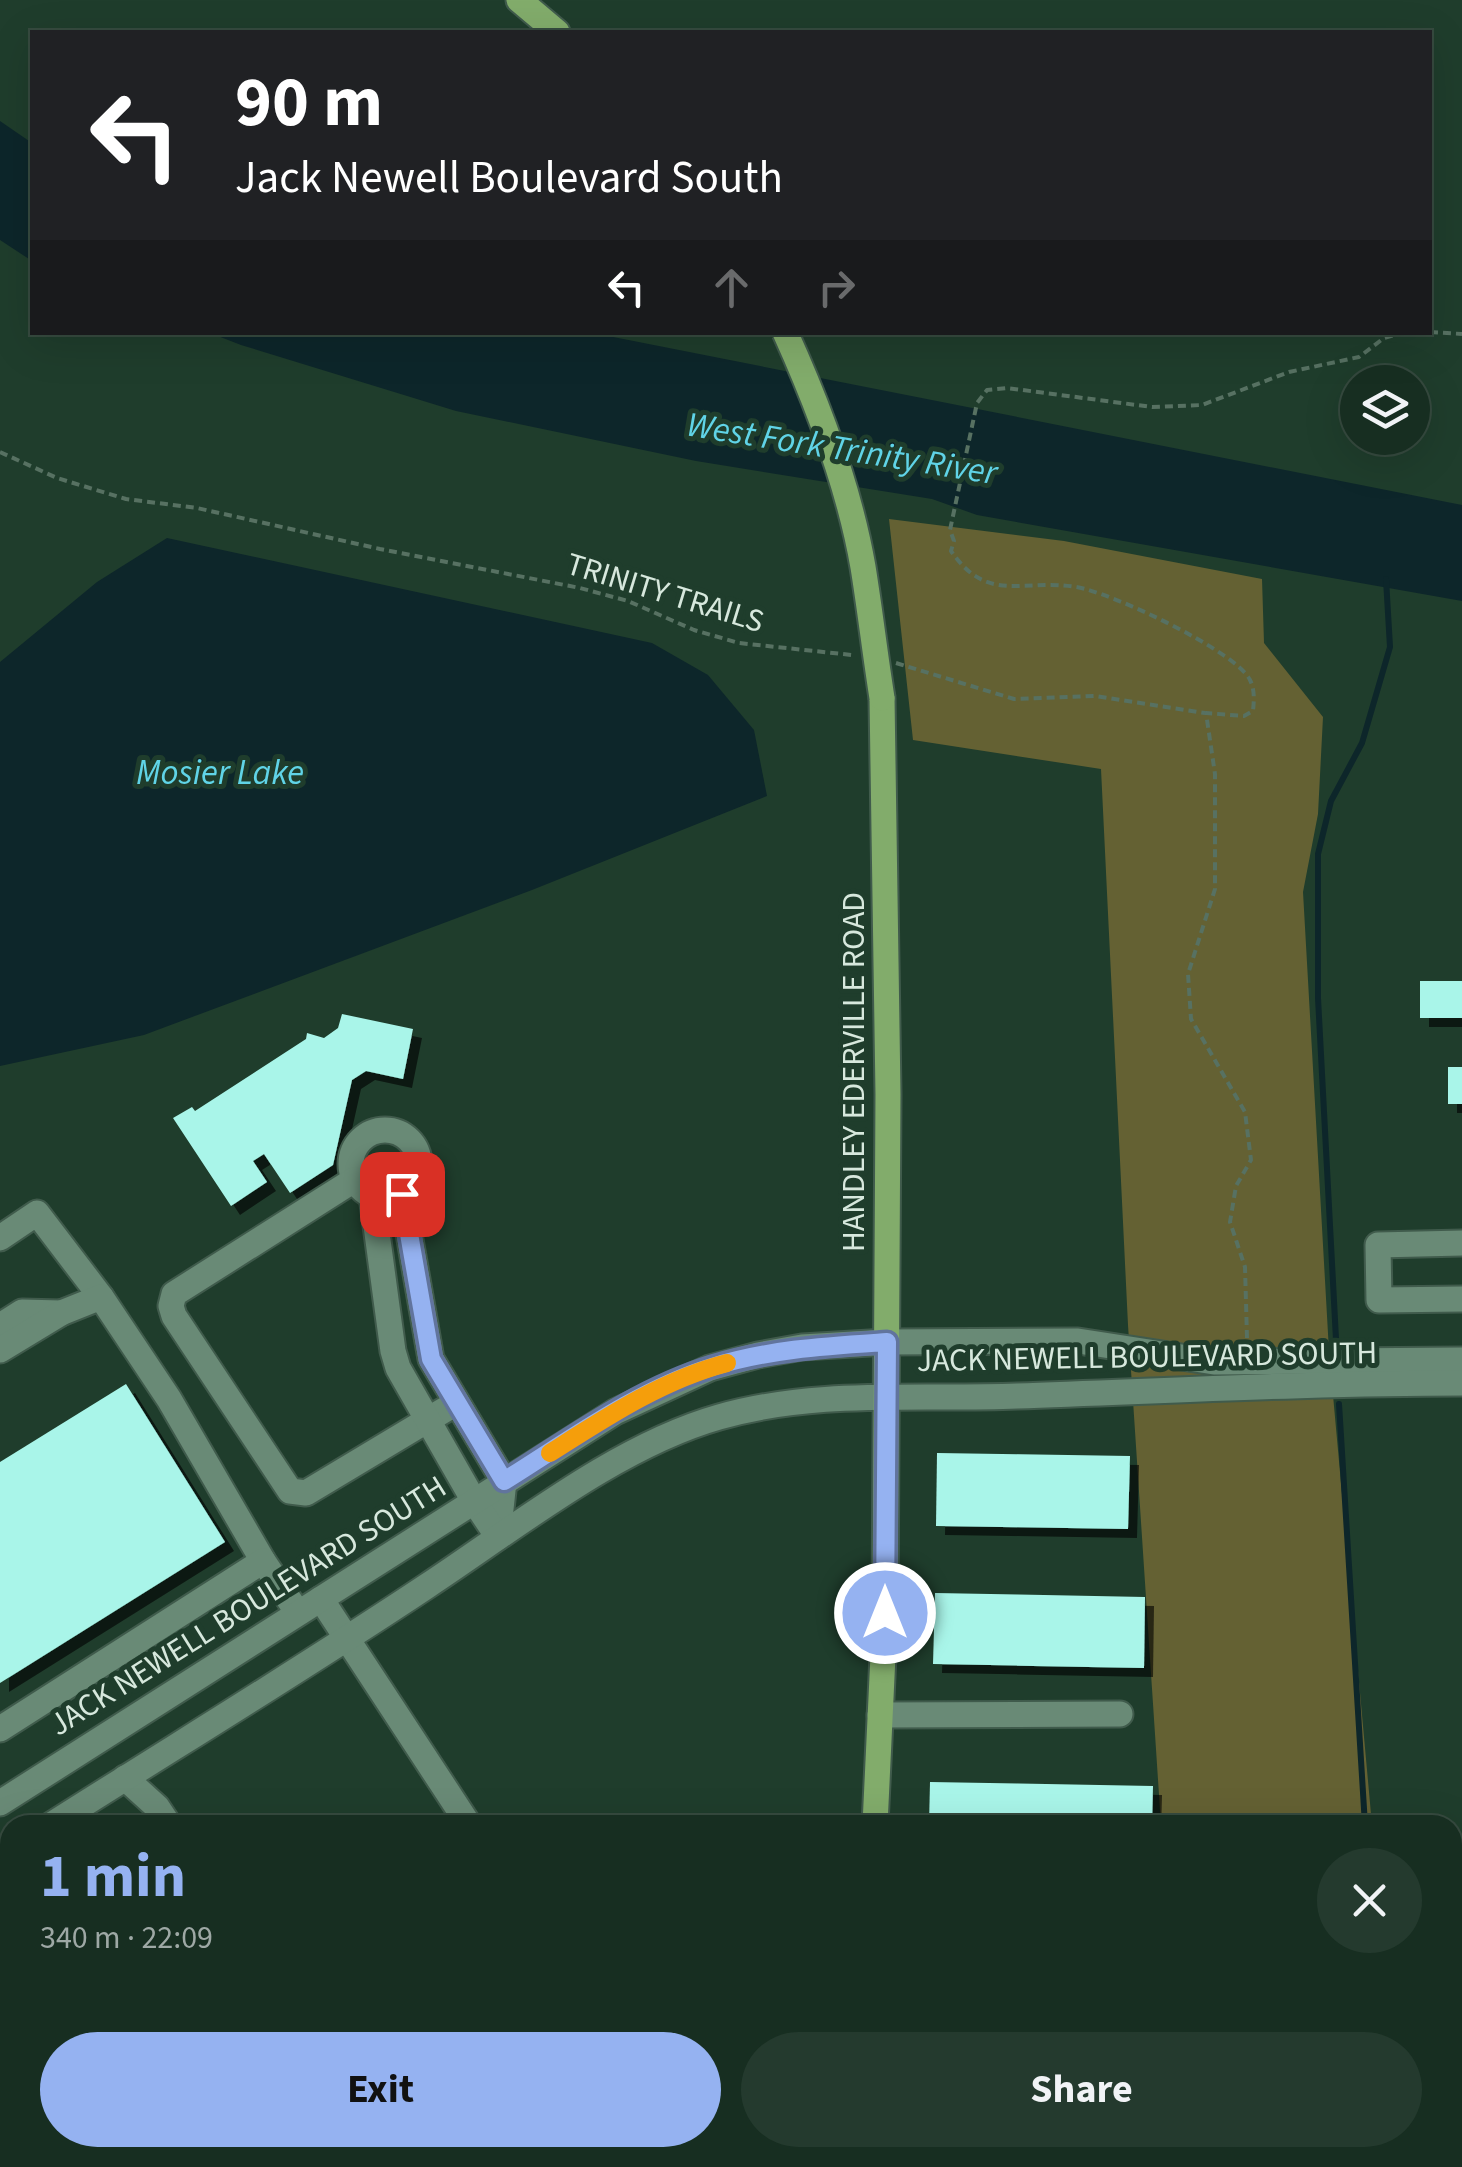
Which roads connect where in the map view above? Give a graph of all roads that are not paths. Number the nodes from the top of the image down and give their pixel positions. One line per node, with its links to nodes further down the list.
1 (519, 0): 2 (main road)
2 (555, 30)
3 (786, 335): 12 (main road, HANDLEY EDERVILLE ROAD, bridge)
4 (363, 1188): 5 (street); 5 (street); 18 (street); 18 (street)
5 (402, 1194): 17 (street)
6 (0, 1238): 8 (street)
7 (1462, 1243): 9 (street)
8 (101, 1297): 10 (street); 22 (street)
9 (1462, 1300)
10 (61, 1313): 11 (street); 13 (street)
11 (0, 1326)
12 (887, 1342): 14 (street, JACK NEWELL BOULEVARD SOUTH); 16 (main road, HANDLEY EDERVILLE ROAD); 19 (street, JACK NEWELL BOULEVARD SOUTH)
13 (0, 1350)
14 (1462, 1360)
15 (1462, 1382): 16 (street, JACK NEWELL BOULEVARD SOUTH)
16 (886, 1395): 21 (street, JACK NEWELL BOULEVARD SOUTH); 27 (main road, HANDLEY EDERVILLE ROAD)
17 (456, 1404): 18 (street); 19 (street)
18 (428, 1420): 20 (street)
19 (504, 1481): 20 (street, JACK NEWELL BOULEVARD SOUTH); 21 (street)
20 (474, 1501): 21 (street); 23 (street, JACK NEWELL BOULEVARD SOUTH)
21 (498, 1537): 25 (street, JACK NEWELL BOULEVARD SOUTH)
22 (264, 1561): 24 (street); 28 (street)
23 (322, 1599): 24 (street, JACK NEWELL BOULEVARD SOUTH); 25 (street)
24 (298, 1614): 30 (street, JACK NEWELL BOULEVARD SOUTH)
25 (347, 1638): 29 (street, JACK NEWELL BOULEVARD SOUTH); 33 (street)
26 (1120, 1714): 27 (street)
27 (880, 1715): 34 (main road, HANDLEY EDERVILLE ROAD)
28 (0, 1729)
29 (125, 1778): 31 (street, JACK NEWELL BOULEVARD SOUTH); 32 (street)
30 (0, 1803)
31 (68, 1815)
32 (162, 1815)
33 (463, 1815)
34 (876, 1815)

